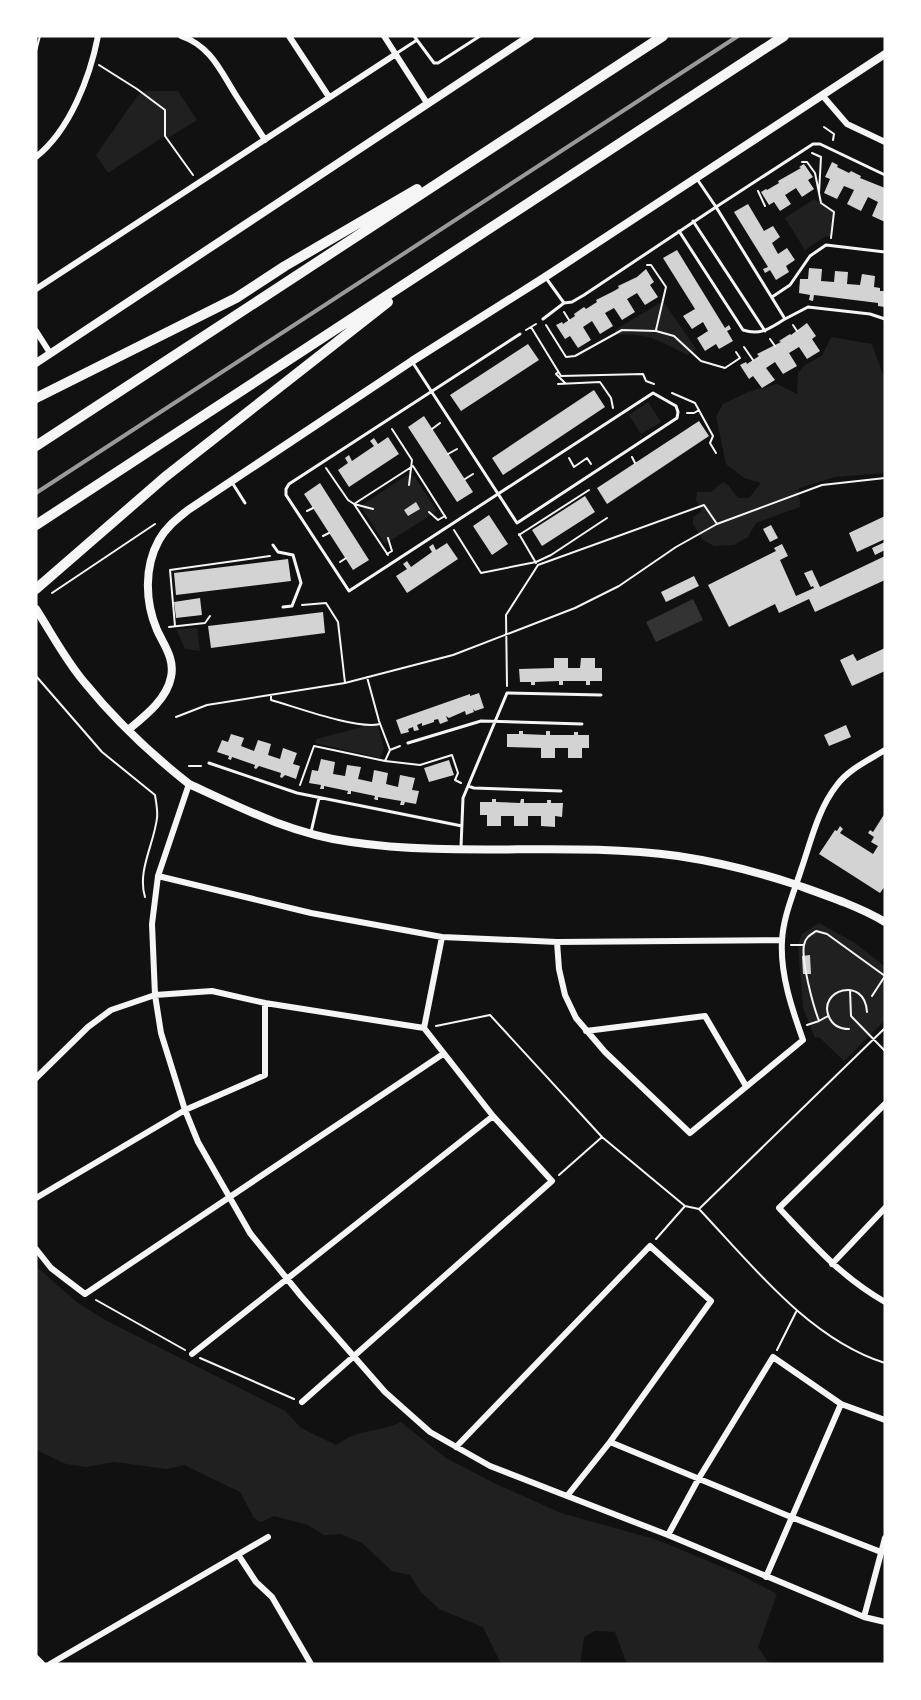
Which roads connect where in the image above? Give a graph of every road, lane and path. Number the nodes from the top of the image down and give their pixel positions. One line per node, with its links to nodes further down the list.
1 (40, 36): 12 (path)
2 (99, 36): 15 (street)
3 (181, 36): 20 (street)
4 (289, 36): 17 (street)
5 (384, 36): 13 (street)
6 (414, 36): 11 (lane)
7 (480, 36): 11 (lane)
8 (530, 36): 18 (street)
9 (663, 36): 22 (main road)
10 (784, 36): 35 (main road)
11 (417, 40): 13 (lane)
12 (36, 51)
13 (396, 54): 17 (street); 18 (street)
14 (885, 54): 16 (street)
15 (93, 61): 24 (street); 27 (path)
16 (822, 95): 21 (street); 26 (street)
17 (329, 97): 20 (street)
18 (427, 103): 52 (street)
19 (824, 127): 23 (path)
20 (266, 140): 27 (street)
21 (885, 142)
22 (500, 143): 62 (main road); 63 (main road)
23 (831, 149): 25 (lane); 28 (lane)
24 (36, 157)
25 (885, 175)
26 (696, 176): 31 (lane); 38 (street)
27 (198, 183): 39 (street)
28 (753, 183): 30 (path); 31 (lane)
29 (818, 194): 29 (path); 34 (path)
30 (765, 206)
31 (716, 207): 32 (lane); 40 (lane)
32 (693, 221): 33 (lane); 48 (lane)
33 (679, 231): 37 (lane); 48 (lane)
34 (830, 245): 36 (lane); 40 (lane)
35 (458, 249): 95 (main road); 104 (main road)
36 (885, 252)
37 (639, 258): 41 (lane); 47 (path)
38 (545, 277): 41 (lane); 54 (street)
39 (36, 289)
40 (772, 297): 42 (lane)
41 (564, 303): 44 (lane)
42 (785, 319): 43 (lane); 48 (lane)
43 (885, 319)
44 (543, 320): 45 (path); 47 (path)
45 (531, 327): 49 (path); 56 (path)
46 (36, 331): 52 (street)
47 (656, 331): 51 (path)
48 (765, 332)
49 (520, 334): 61 (lane)
50 (744, 347): 53 (path)
51 (736, 352)
52 (50, 353): 55 (street)
53 (753, 360)
54 (412, 361): 61 (lane); 82 (street)
55 (36, 363)
56 (557, 373): 58 (path); 59 (path)
57 (558, 384): 58 (path)
58 (565, 384): 66 (path)
59 (656, 385)
60 (666, 390): 64 (path)
61 (432, 392): 67 (lane); 85 (lane)
62 (36, 398)
63 (100, 404): 70 (main road); 71 (main road)
64 (699, 410): 65 (path); 74 (path)
65 (678, 412): 66 (lane); 78 (lane)
66 (618, 416): 73 (lane)
67 (387, 421): 76 (lane); 77 (path)
68 (440, 423): 69 (path)
69 (432, 429)
70 (36, 441)
71 (36, 446)
72 (457, 449): 75 (path)
73 (564, 451): 78 (path); 85 (lane)
74 (716, 453)
75 (448, 454)
76 (323, 463): 87 (path); 102 (lane)
77 (413, 466): 83 (path); 87 (path); 90 (path)
78 (596, 471): 93 (lane)
79 (473, 474): 81 (path)
80 (885, 478): 94 (path)
81 (465, 479)
82 (232, 482): 86 (lane); 123 (street)
83 (409, 485)
84 (589, 490): 97 (path)
85 (498, 494): 93 (lane); 96 (lane)
86 (245, 503)
87 (354, 504): 88 (path); 101 (path)
88 (373, 508)
89 (429, 512): 90 (path)
90 (445, 516): 96 (path)
91 (607, 518): 103 (path)
92 (158, 522): 105 (path)
93 (517, 523): 97 (path)
94 (717, 524): 103 (path); 112 (path)
95 (36, 525)
96 (451, 525): 102 (lane); 103 (path)
97 (519, 536): 103 (path)
98 (388, 538): 101 (path)
99 (273, 545): 100 (lane)
100 (278, 552): 106 (lane); 110 (path)
101 (387, 554): 102 (path)
102 (393, 562)
103 (537, 563): 112 (path)
104 (36, 589)
105 (45, 598)
106 (292, 606): 107 (lane); 115 (path)
107 (283, 607)
108 (36, 609): 123 (street)
109 (210, 616): 110 (path)
110 (175, 626): 111 (path)
111 (167, 627)
112 (508, 634): 114 (path); 116 (path)
113 (36, 676): 140 (path)
114 (367, 677): 115 (path); 121 (path)
115 (345, 683): 117 (path)
116 (507, 693): 118 (lane); 120 (lane)
117 (271, 694): 119 (path); 121 (path)
118 (601, 695)
119 (177, 717)
120 (495, 720): 122 (lane); 124 (lane); 131 (lane)
121 (380, 724): 125 (path)
122 (582, 724)
123 (128, 730): 130 (street)
124 (408, 743): 125 (path)
125 (390, 750): 127 (path)
126 (885, 750): 139 (street)
127 (385, 761): 131 (path); 133 (path)
128 (209, 763): 129 (path); 133 (lane)
129 (189, 766)
130 (189, 784): 136 (street); 138 (street)
131 (468, 786): 132 (lane); 135 (lane)
132 (561, 790)
133 (297, 793): 134 (lane)
134 (319, 798): 135 (lane); 136 (lane)
135 (462, 826): 137 (lane)
136 (310, 834): 137 (street)
137 (461, 849): 139 (street)
138 (158, 876): 140 (street); 142 (street)
139 (796, 885): 141 (street); 143 (street)
140 (153, 917): 147 (street)
141 (885, 922)
142 (442, 937): 144 (street); 152 (street)
143 (782, 940): 144 (street); 160 (street)
144 (557, 942): 155 (street)
145 (885, 976): 148 (path); 151 (path)
146 (850, 989): 150 (path); 151 (path); 156 (path)
147 (155, 995): 149 (street); 159 (street); 162 (street)
148 (872, 996)
149 (265, 1003): 152 (street); 162 (street)
150 (867, 1012)
151 (828, 1016): 154 (path)
152 (424, 1028): 158 (street); 164 (path)
153 (885, 1028): 156 (path)
154 (849, 1029)
155 (586, 1031): 160 (street); 160 (street)
156 (873, 1040): 157 (path); 170 (path)
157 (885, 1051)
158 (443, 1054): 163 (street); 166 (street)
159 (36, 1078)
160 (746, 1086)
161 (885, 1104): 173 (street)
162 (185, 1110): 166 (street); 167 (street)
163 (494, 1116): 165 (street); 174 (street)
164 (602, 1137): 165 (path); 168 (path)
165 (552, 1181): 178 (street)
166 (229, 1197): 172 (street); 174 (street)
167 (36, 1198)
168 (685, 1206): 170 (path); 171 (path)
169 (885, 1208): 173 (street)
170 (699, 1209): 176 (path)
171 (650, 1246): 184 (street); 185 (street)
172 (36, 1249)
173 (832, 1264): 175 (street)
174 (287, 1279): 177 (street); 178 (street)
175 (885, 1302)
176 (796, 1311): 179 (path); 180 (path)
177 (192, 1354)
178 (353, 1357): 181 (street); 185 (street)
179 (773, 1358): 182 (street); 186 (street)
180 (885, 1363)
181 (302, 1402)
182 (841, 1404): 183 (street); 188 (street)
183 (885, 1420)
184 (610, 1442): 186 (street); 187 (street)
185 (456, 1447): 187 (street)
186 (699, 1478): 188 (street); 189 (street)
187 (567, 1496): 189 (street)
188 (791, 1517): 192 (street); 194 (street)
189 (668, 1535): 194 (street)
190 (268, 1537): 193 (street)
191 (885, 1538): 192 (street)
192 (881, 1552): 195 (street)
193 (239, 1556): 199 (street); 200 (street)
194 (766, 1577): 195 (street)
195 (864, 1617): 196 (street)
196 (885, 1622)
197 (36, 1659): 198 (street)
198 (41, 1664)
199 (50, 1664)
200 (311, 1664)

